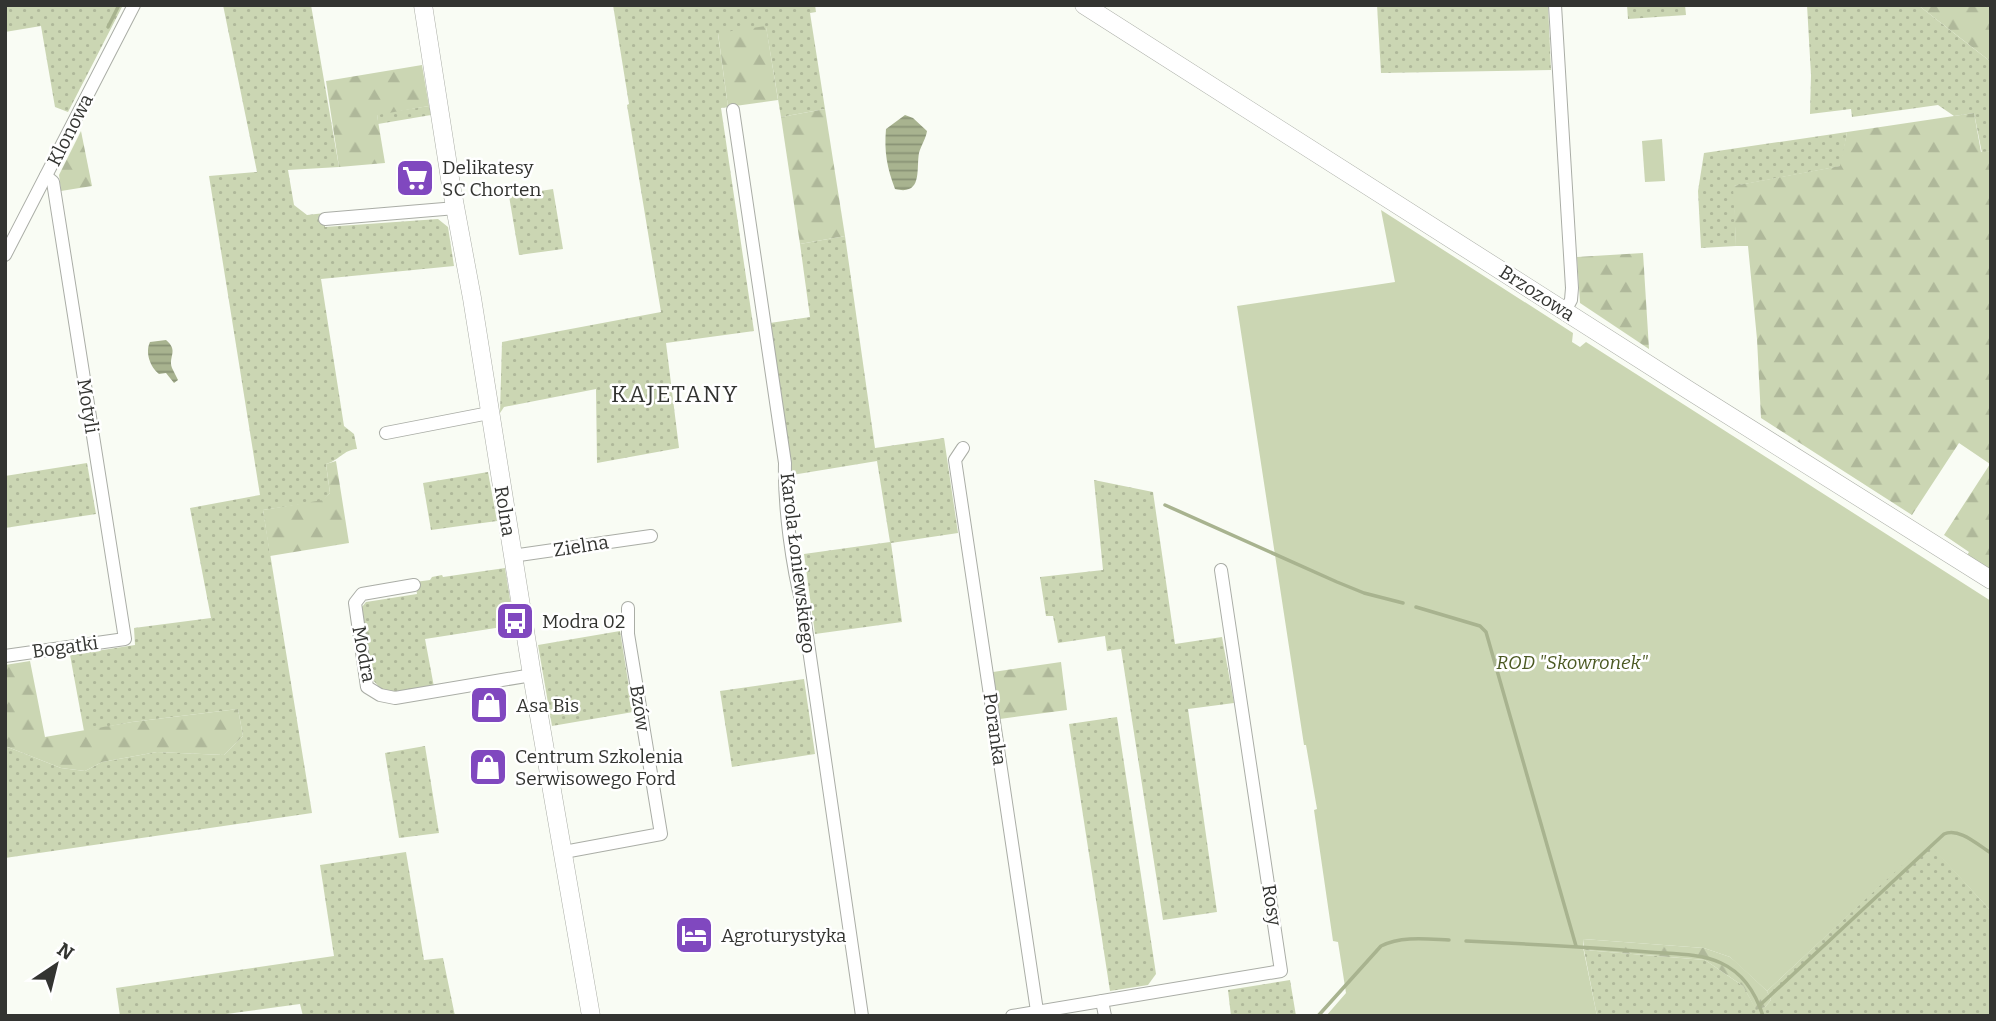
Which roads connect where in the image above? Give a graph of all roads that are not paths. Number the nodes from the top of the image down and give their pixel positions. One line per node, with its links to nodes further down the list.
1 (134, 5): 6 (street, Klonowa)
2 (423, 5): 7 (street, Rolna)
3 (1084, 5): 10 (street, Brzozowa)
4 (1555, 5): 10 (street)
5 (733, 110): 27 (street, Karola Łoniewskiego)
6 (46, 176): 9 (street, Klonowa); 20 (street, Motyli)
7 (456, 208): 8 (street); 11 (street, Rolna)
8 (325, 219)
9 (5, 255)
10 (1565, 311): 17 (street, Brzozowa)
11 (489, 413): 12 (street); 15 (street, Rolna)
12 (386, 433)
13 (963, 448): 25 (street, Poranka)
14 (651, 536): 15 (street, Zielna)
15 (512, 556): 22 (street, Rolna)
16 (1221, 570): 24 (street, Rosy)
17 (1991, 580)
18 (414, 585): 22 (street, Modra)
19 (628, 608): 23 (street, Bzów)
20 (125, 639): 21 (street, Bogatki)
21 (5, 656)
22 (532, 676): 23 (street, Rolna)
23 (564, 852): 26 (street, Rolna)
24 (1102, 1001): 25 (street, Rosy); 29 (street)
25 (1037, 1011): 28 (street, Rosy)
26 (591, 1016)
27 (862, 1016)
28 (1012, 1016)
29 (1105, 1016)

